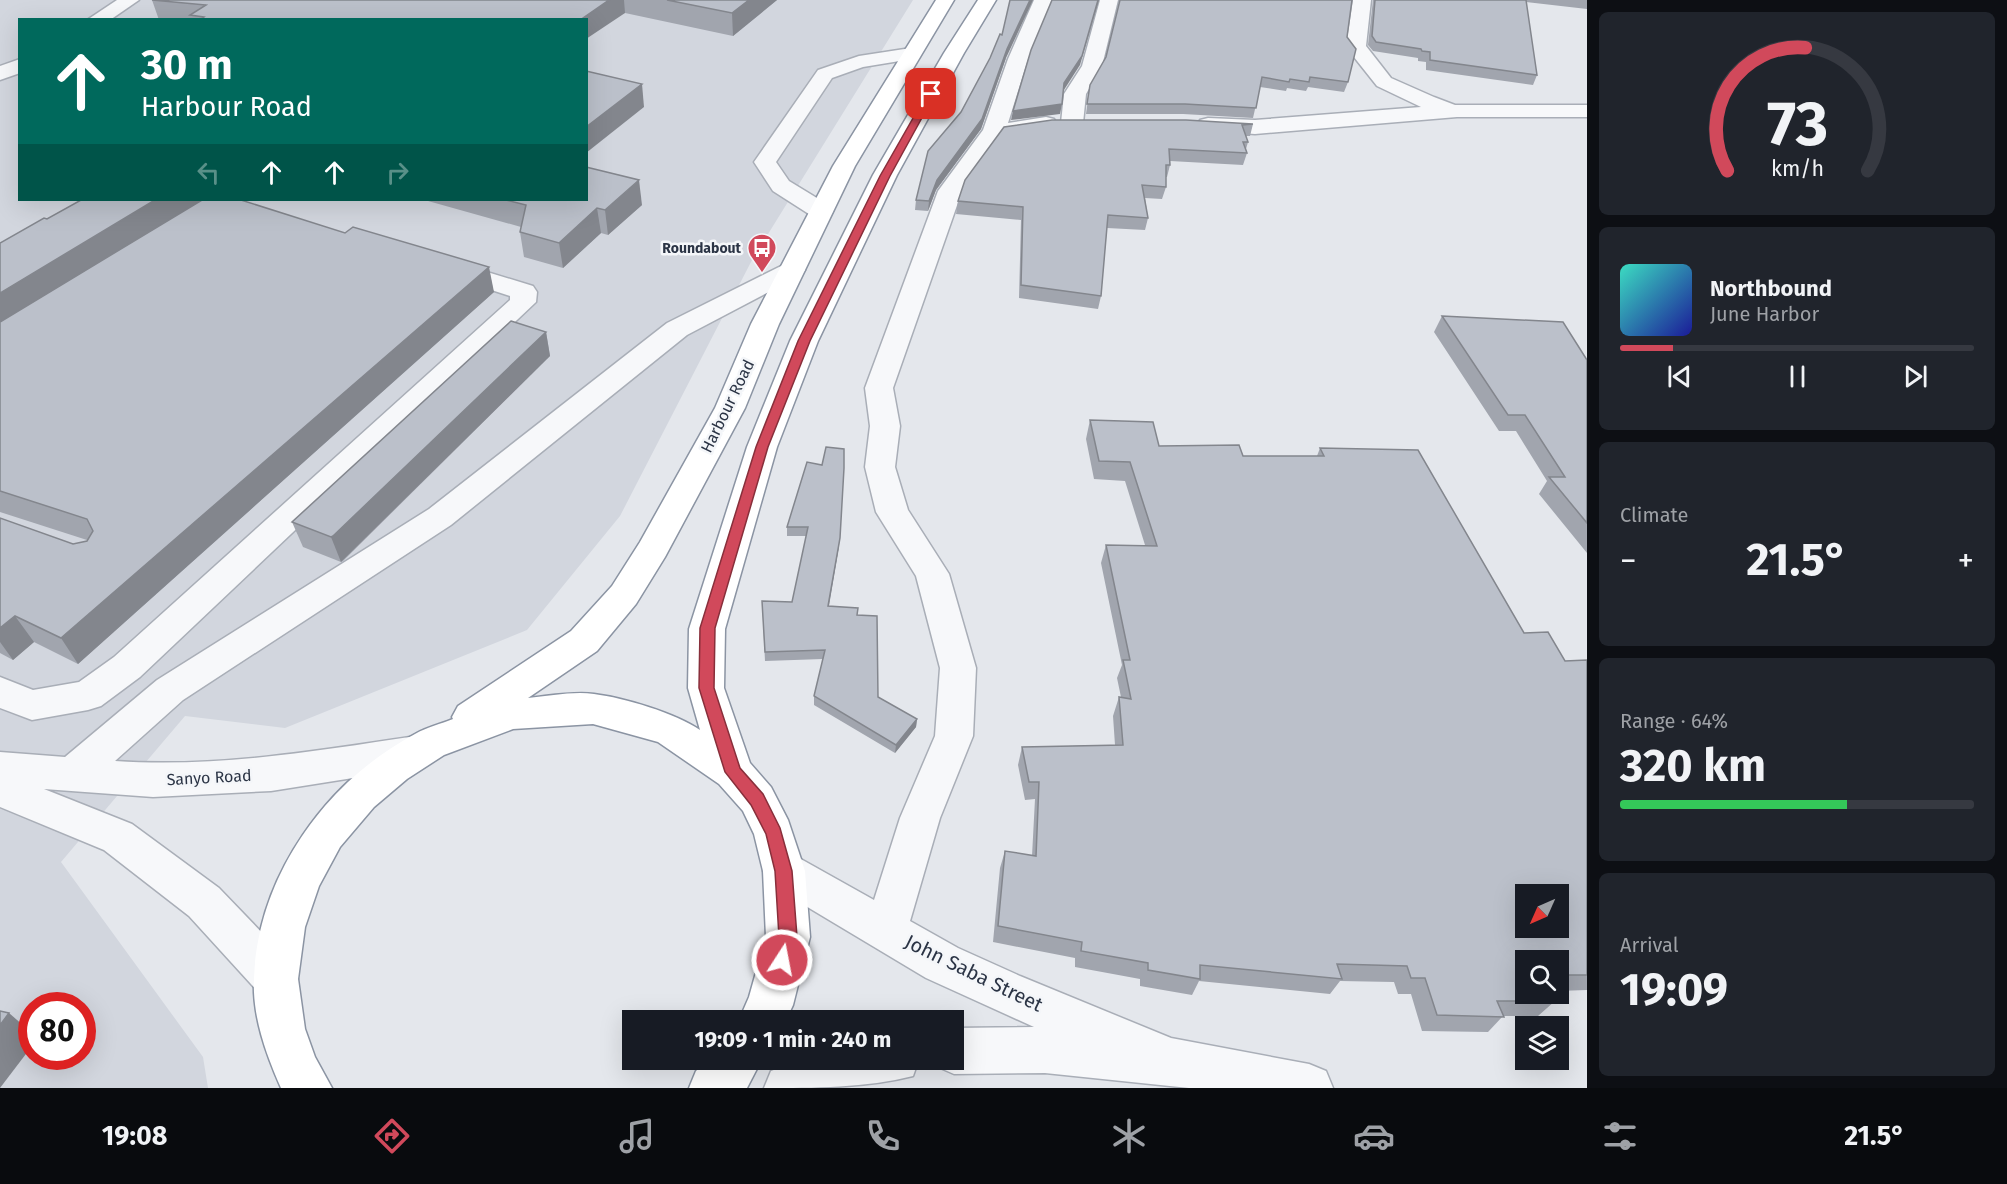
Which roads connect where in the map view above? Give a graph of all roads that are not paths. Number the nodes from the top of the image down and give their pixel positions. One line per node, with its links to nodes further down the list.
1 (130, 0): 7 (street)
2 (945, 0): 8 (highway, Harbour Road)
3 (987, 0): 21 (highway)
4 (1043, 0): 14 (street)
5 (1109, 0): 14 (street)
6 (1362, 0): 11 (street)
7 (99, 18)
8 (911, 54): 15 (highway, Harbour Road); 15 (street)
9 (18, 65): 10 (street)
10 (0, 74)
11 (1457, 111): 12 (street); 13 (street)
12 (1587, 111)
13 (1182, 123)
14 (994, 131): 25 (street)
15 (821, 211): 17 (highway, Harbour Road)
16 (425, 261): 18 (street)
17 (792, 270): 19 (highway, Harbour Road); 22 (street)
18 (0, 692)
19 (423, 748): 21 (highway); 22 (street, Sanyo Road); 26 (highway)
20 (0, 769): 22 (street, Sanyo Road)
21 (733, 772): 24 (highway)
22 (73, 774)
23 (0, 789): 26 (street)
24 (784, 871): 25 (street, John Saba Street); 27 (highway)
25 (886, 929): 29 (street, John Saba Street)
26 (276, 979): 33 (highway)
27 (767, 1010)
28 (964, 1051): 29 (street, John Saba Street)
29 (1171, 1061): 32 (street, John Saba Street)
30 (731, 1070): 34 (highway)
31 (844, 1070): 35 (street)
32 (1232, 1081): 36 (street, John Saba Street)
33 (308, 1088)
34 (713, 1088)
35 (788, 1088)
36 (1310, 1088)

